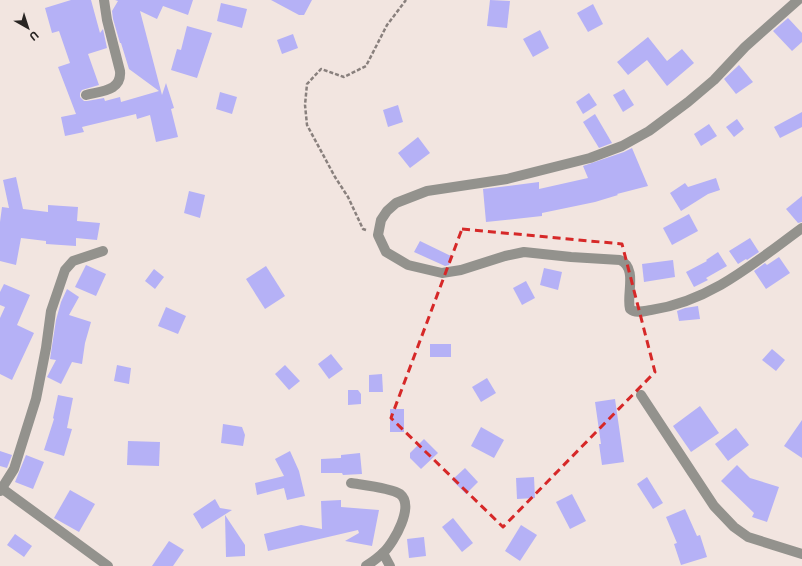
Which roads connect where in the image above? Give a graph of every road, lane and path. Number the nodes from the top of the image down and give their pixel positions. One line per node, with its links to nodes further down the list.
1 (104, 0): 4 (street)
2 (406, 0): 6 (path)
3 (798, 0): 6 (street)
4 (86, 95)
5 (802, 228): 6 (street)
6 (378, 235)
7 (103, 251): 10 (street)
8 (641, 395): 12 (street)
9 (351, 483): 11 (street)
10 (1, 489): 13 (street)
11 (383, 553): 14 (street); 15 (street)
12 (802, 554)
13 (108, 566)
14 (366, 566)
15 (390, 566)

